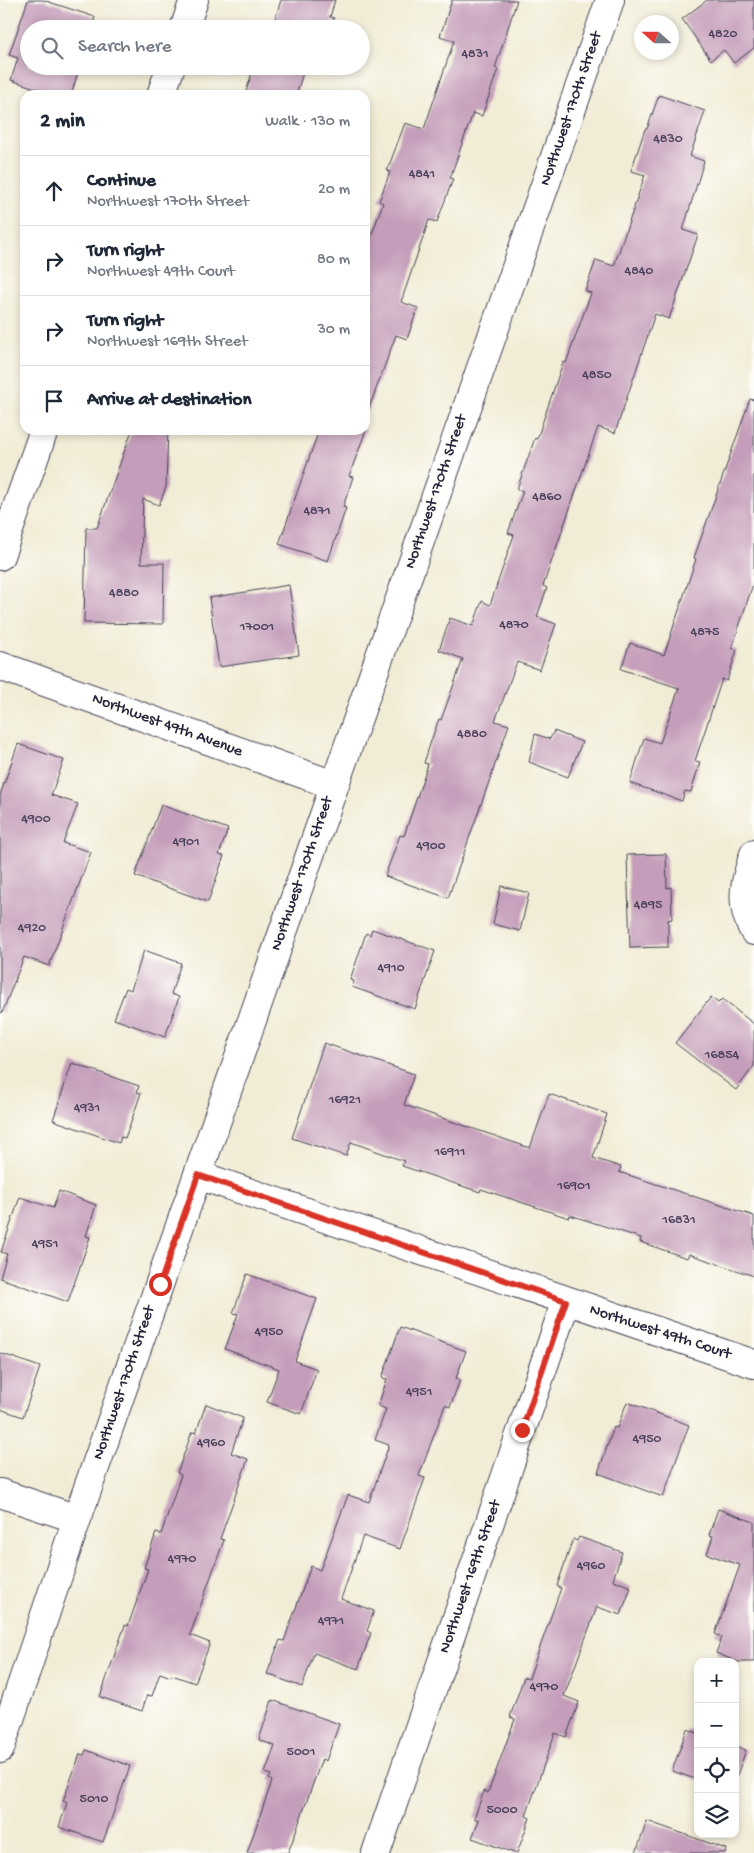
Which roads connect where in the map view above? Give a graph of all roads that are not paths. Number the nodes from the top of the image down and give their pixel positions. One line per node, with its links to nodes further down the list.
1 (194, 0): 3 (street)
2 (610, 0): 9 (street, Northwest 170th Street)
3 (187, 20)
4 (167, 75): 5 (street)
5 (162, 90)
6 (42, 435): 7 (street)
7 (0, 556)
8 (0, 666): 9 (street, Northwest 49th Avenue)
9 (334, 785): 12 (street, Northwest 170th Street)
10 (754, 854): 11 (street)
11 (750, 924)
12 (198, 1175): 13 (street, Northwest 49th Court); 16 (street, Northwest 170th Street)
13 (566, 1301): 14 (street, Northwest 49th Court); 18 (street, Northwest 169th Street)
14 (754, 1364)
15 (0, 1494): 16 (street)
16 (77, 1519): 17 (street, Northwest 170th Street)
17 (0, 1749)
18 (376, 1853)

